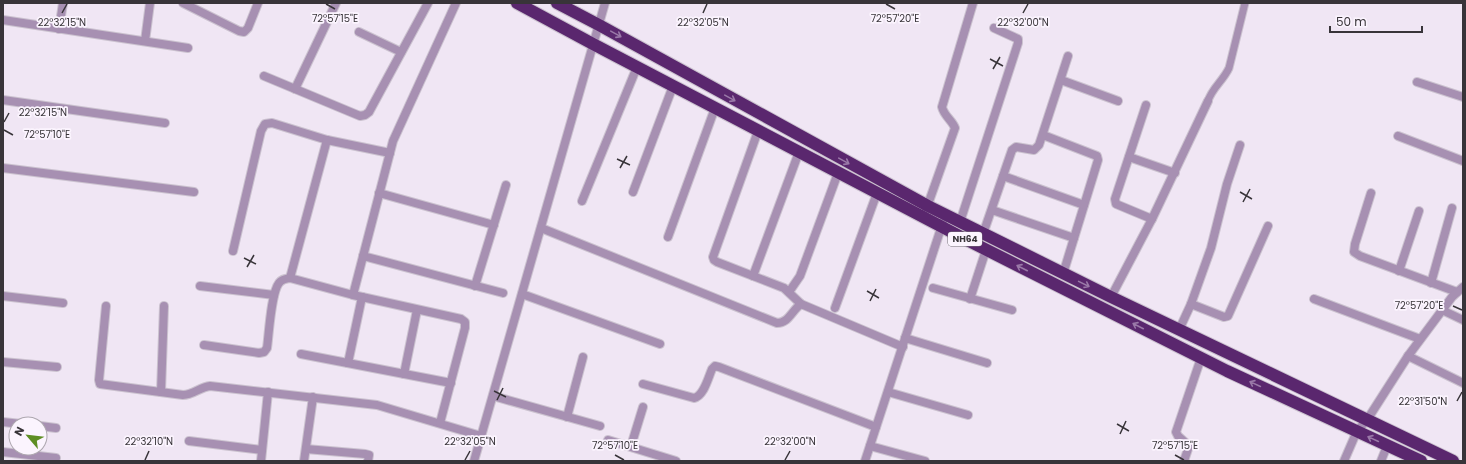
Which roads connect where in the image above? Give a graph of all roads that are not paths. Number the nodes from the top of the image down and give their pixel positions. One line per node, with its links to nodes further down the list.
1 (63, 3): 16 (street)
2 (150, 3): 18 (street)
3 (183, 3): 4 (street)
4 (258, 3)
5 (336, 3): 28 (street)
6 (428, 3): 21 (street)
7 (456, 3): 42 (street)
8 (517, 3): 19 (highway, NH64)
9 (557, 3): 14 (highway, NH64)
10 (605, 3): 14 (street)
11 (973, 3): 60 (street)
12 (1245, 3): 31 (lane)
13 (3, 20): 16 (street)
14 (599, 25): 19 (street); 60 (highway, NH64, one-way to 60)
15 (994, 28): 63 (street)
16 (59, 29): 18 (street)
17 (359, 32): 21 (street)
18 (145, 41): 20 (street)
19 (593, 44): 23 (highway, NH64); 66 (street)
20 (188, 48)
21 (402, 52): 28 (street)
22 (1068, 56): 25 (street)
23 (637, 67): 27 (highway, NH64); 55 (street)
24 (264, 76): 28 (street)
25 (1061, 80): 32 (street); 37 (street)
26 (1417, 82): 29 (street)
27 (672, 86): 34 (highway, NH64); 51 (street)
28 (296, 89)
29 (1463, 97)
30 (3, 100): 35 (street)
31 (1208, 101): 46 (street)
32 (1118, 102)
33 (1146, 105): 43 (street)
34 (715, 108): 36 (highway, NH64); 68 (street)
35 (166, 123)
36 (758, 131): 41 (highway, NH64); 75 (street)
37 (1043, 135): 48 (street); 56 (street)
38 (1398, 136): 44 (street)
39 (327, 140): 42 (street); 71 (street); 76 (street)
40 (1240, 145): 94 (street)
41 (799, 152): 47 (highway, NH64); 75 (street)
42 (390, 153): 52 (street)
43 (1129, 157): 46 (street); 61 (street)
44 (1463, 161)
45 (3, 168): 50 (street)
46 (1175, 172): 61 (street)
47 (838, 173): 53 (highway, NH64); 82 (street)
48 (1003, 176): 56 (street); 58 (street)
49 (506, 185): 64 (street)
50 (194, 192)
51 (633, 192)
52 (379, 193): 64 (street); 72 (street)
53 (877, 193): 60 (highway, NH64); 97 (street)
54 (1371, 193): 73 (street)
55 (582, 201)
56 (1084, 205): 69 (street)
57 (1452, 208): 77 (street)
58 (992, 210): 67 (street); 69 (street)
59 (1419, 210): 73 (street)
60 (925, 212): 62 (highway, NH64)
61 (1152, 219): 89 (street)
62 (944, 221): 63 (highway, NH64); 70 (highway, NH64); 103 (street)
63 (960, 222): 67 (highway, NH64)
64 (494, 225): 79 (street)
65 (1268, 226): 94 (street)
66 (540, 228): 84 (street); 93 (street)
67 (983, 234): 74 (highway, NH64)
68 (668, 237)
69 (1074, 238): 74 (street)
70 (986, 250): 90 (street); 111 (highway, NH64, one-way to 70)
71 (233, 252)
72 (363, 256): 79 (street); 87 (street)
73 (1399, 270): 77 (street)
74 (1063, 274): 89 (highway, NH64, one-way to 89)
75 (753, 276): 82 (street)
76 (290, 278): 85 (street); 87 (street)
77 (1431, 282): 81 (street)
78 (200, 286): 85 (street)
79 (475, 286): 83 (street)
80 (933, 288): 90 (street)
81 (1460, 290): 100 (street)
82 (789, 292): 93 (street)
83 (503, 293)
84 (522, 294): 105 (street); 123 (street)
85 (274, 295): 106 (street)
86 (3, 296): 92 (street)
87 (353, 296): 88 (street)
88 (362, 297): 98 (street); 114 (street)
89 (1111, 297): 102 (highway, NH64)
90 (970, 299): 99 (street)
91 (1314, 299): 104 (street)
92 (63, 303)
93 (801, 304): 107 (street)
94 (1191, 304): 102 (street)
95 (106, 306): 120 (street)
96 (164, 306): 120 (street)
97 (835, 308)
98 (417, 310): 116 (street); 117 (street)
99 (1012, 310)
100 (1442, 310): 101 (street); 104 (street)
101 (1463, 320)
102 (1179, 330): 128 (highway, NH64)
103 (905, 338): 107 (street); 113 (street)
104 (1420, 339): 109 (street)
105 (660, 344)
106 (204, 345)
107 (902, 347): 122 (street)
108 (301, 354): 114 (street)
109 (1408, 356): 118 (street); 128 (street)
110 (583, 357): 127 (street)
111 (1201, 358): 134 (highway, NH64, one-way to 111); 152 (street)
112 (3, 362): 115 (street)
113 (986, 363)
114 (348, 364): 116 (street)
115 (57, 367)
116 (404, 374): 117 (street)
117 (451, 383): 129 (street)
118 (1463, 383)
119 (643, 384): 132 (street)
120 (161, 392): 121 (street)
121 (268, 392): 124 (street); 142 (street)
122 (888, 392): 126 (street); 132 (street)
123 (492, 396): 127 (street); 135 (street)
124 (313, 397): 129 (street); 141 (street)
125 (643, 407): 138 (street)
126 (968, 415)
127 (567, 417): 130 (street)
128 (1367, 420): 134 (street); 156 (highway, NH64)
129 (440, 424): 135 (street)
130 (600, 426)
131 (48, 427): 133 (street)
132 (876, 427): 139 (street)
133 (56, 428)
134 (1357, 431): 140 (highway, NH64, one-way to 134); 153 (street)
135 (481, 436): 148 (street)
136 (608, 440): 138 (street)
137 (189, 441): 142 (street)
138 (631, 446): 149 (street)
139 (870, 446): 150 (street); 151 (street)
140 (1387, 446): 154 (street); 155 (highway, NH64)
141 (306, 449): 146 (street); 147 (street)
142 (262, 450): 145 (street)
143 (3, 452): 144 (street)
144 (56, 458)
145 (261, 461)
146 (304, 461)
147 (368, 461)
148 (474, 461)
149 (676, 461)
150 (865, 461)
151 (925, 461)
152 (1184, 461)
153 (1344, 461)
154 (1381, 461)
155 (1421, 461)
156 (1454, 461)

